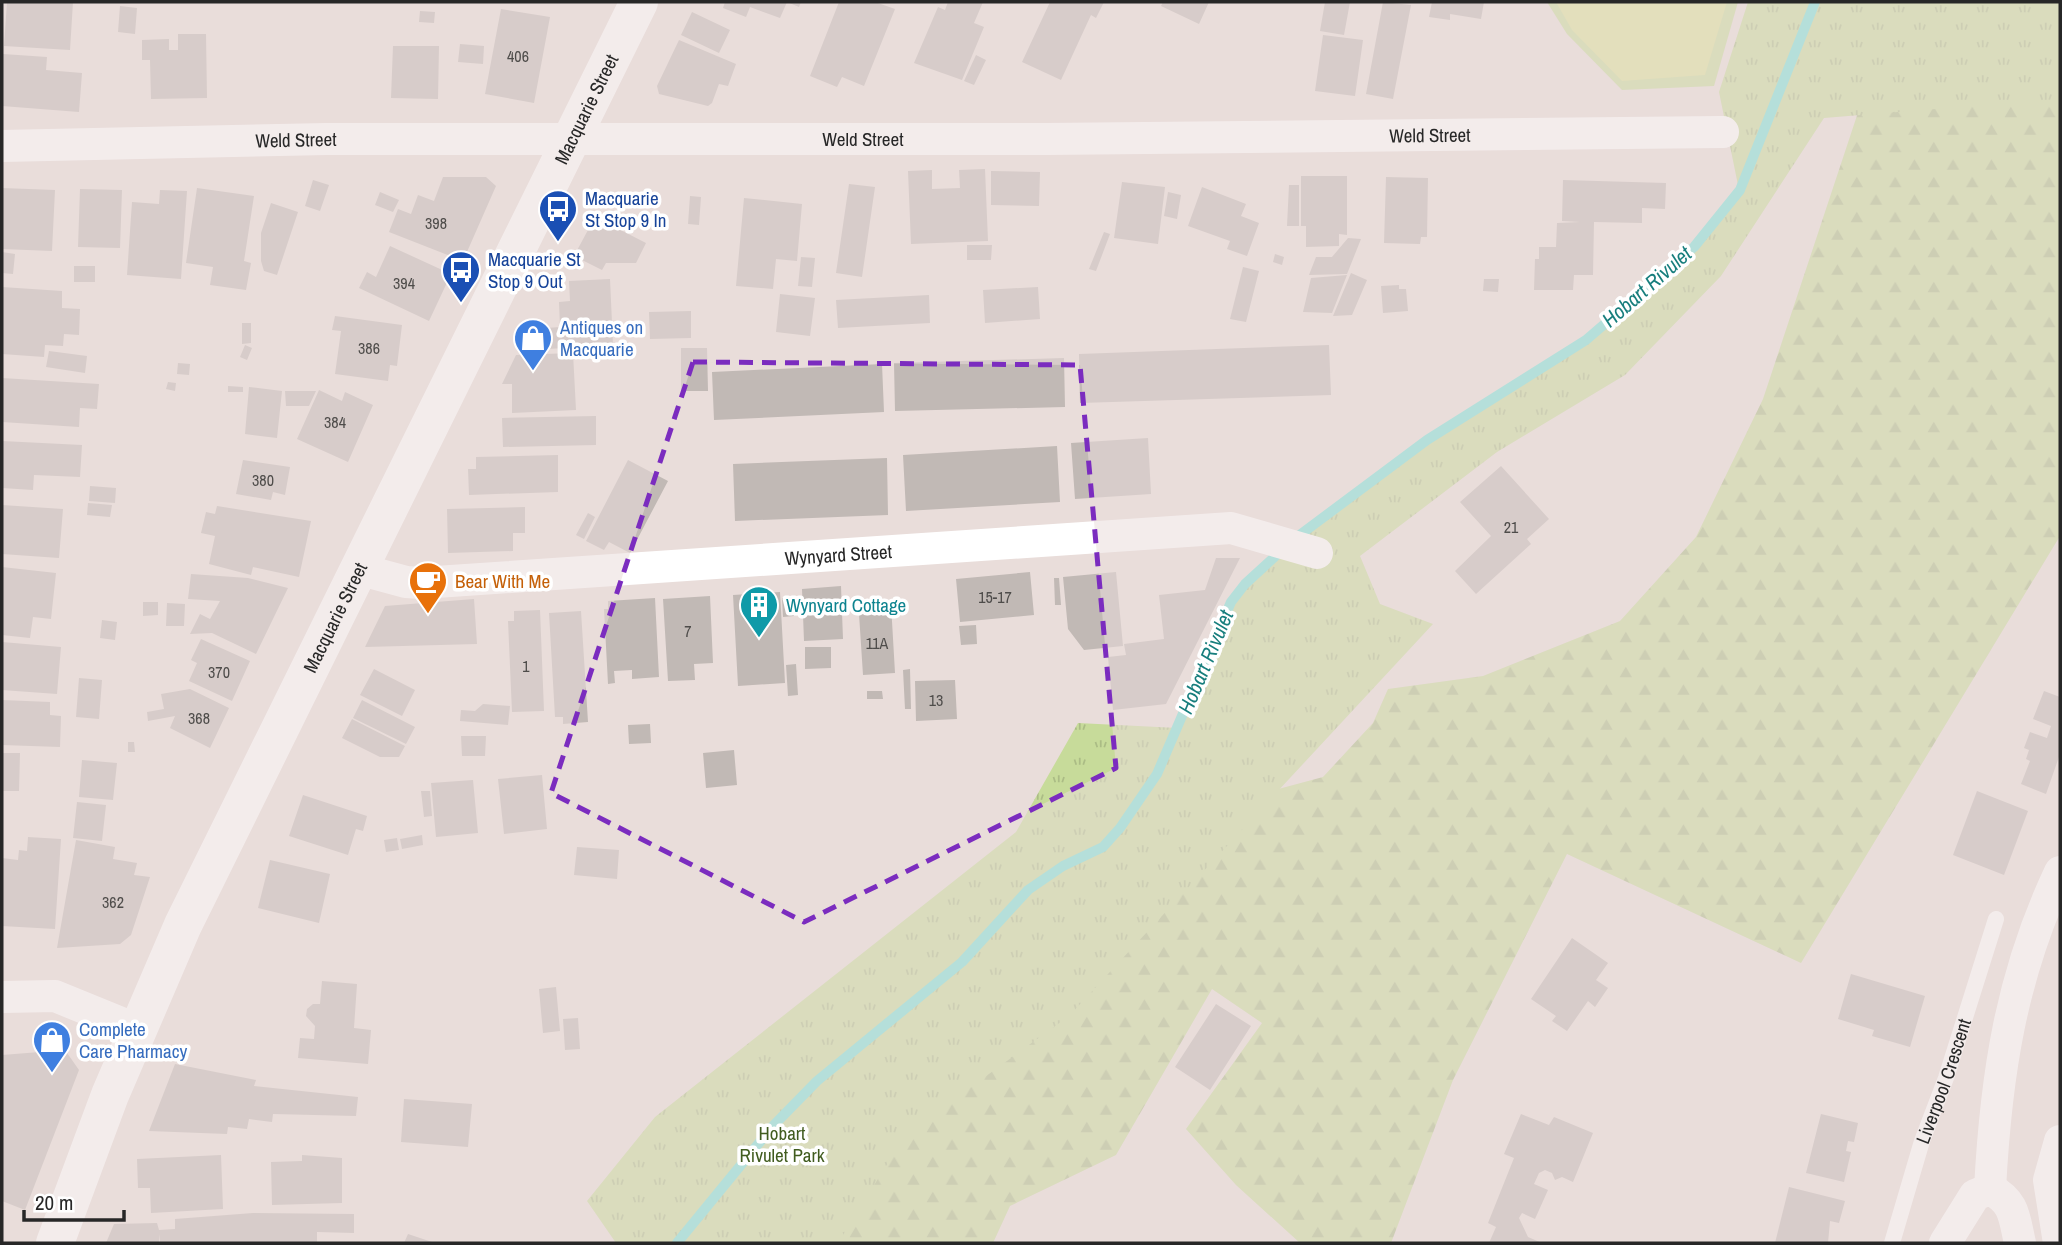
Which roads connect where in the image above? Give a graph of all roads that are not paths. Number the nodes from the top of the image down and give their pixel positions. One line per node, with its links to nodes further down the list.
1 (639, 2): 3 (street, Macquarie Street)
2 (1723, 132): 3 (street, Weld Street)
3 (570, 141): 4 (street, Weld Street); 6 (street, Macquarie Street)
4 (2, 146)
5 (1324, 554): 6 (street, Wynyard Street)
6 (358, 569): 10 (street, Macquarie Street)
7 (2060, 872): 12 (street)
8 (1996, 919): 14 (lane, Liverpool Crescent)
9 (2, 996): 10 (street)
10 (136, 1029): 13 (street, Macquarie Street)
11 (2060, 1140): 17 (street)
12 (1990, 1189): 15 (street); 16 (street)
13 (55, 1243)
14 (1892, 1243)
15 (1945, 1243)
16 (2020, 1243)
17 (2059, 1243)

